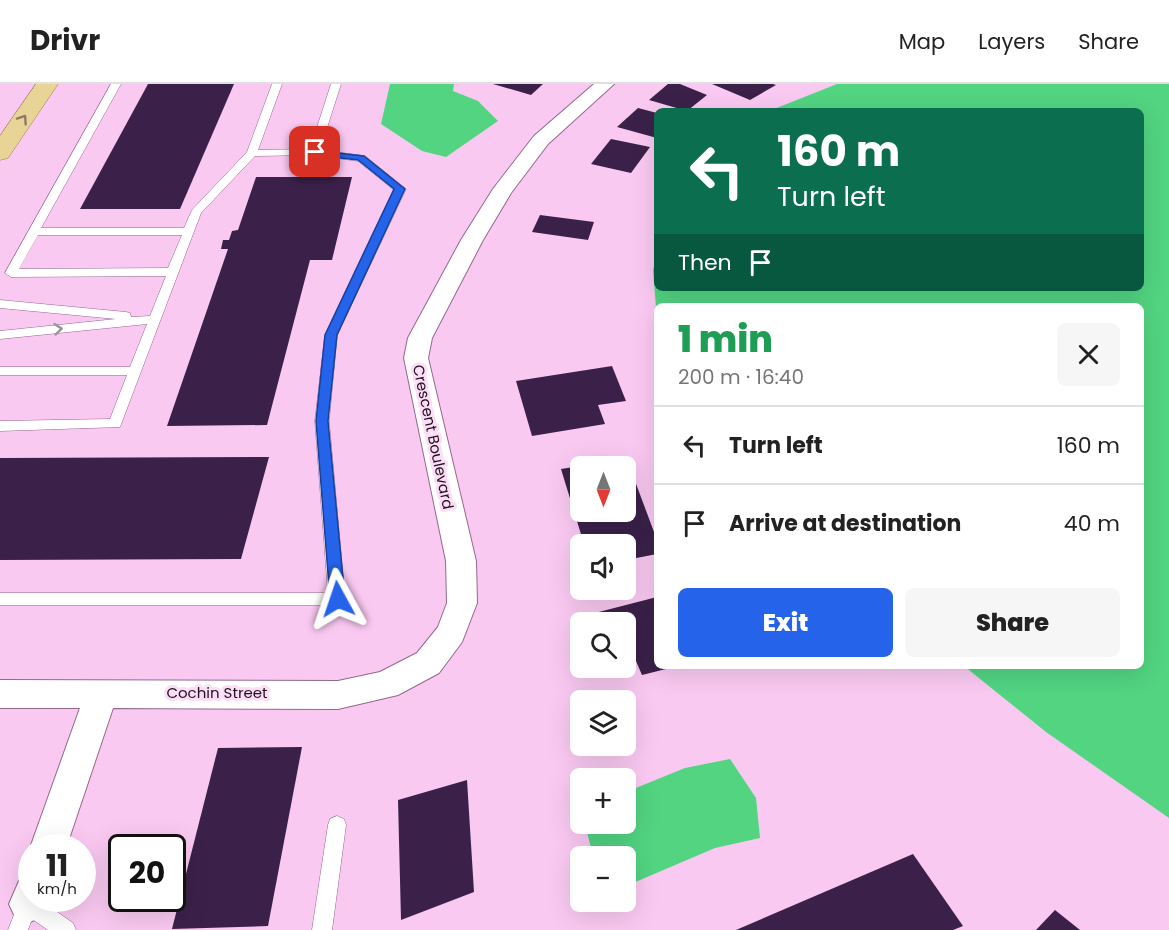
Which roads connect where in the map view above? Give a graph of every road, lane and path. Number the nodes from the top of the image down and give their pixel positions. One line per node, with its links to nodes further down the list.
1 (47, 84): 7 (main road, one-way to 1)
2 (117, 84): 10 (lane)
3 (277, 84): 8 (lane)
4 (336, 84): 6 (lane)
5 (605, 84): 19 (street, Crescent Boulevard)
6 (315, 152): 8 (lane); 18 (lane)
7 (0, 153)
8 (252, 153): 9 (lane)
9 (189, 231): 10 (lane); 11 (lane)
10 (34, 232): 11 (lane)
11 (173, 272): 13 (lane)
12 (0, 304): 13 (lane)
13 (155, 319): 14 (lane, one-way to 13); 16 (lane)
14 (0, 335)
15 (0, 371): 16 (lane)
16 (135, 371): 17 (lane)
17 (0, 426)
18 (0, 599)
19 (428, 663): 20 (street, Cochin Street)
20 (102, 693): 21 (street, Cochin Street); 23 (street)
21 (0, 694)
22 (337, 825): 26 (lane)
23 (53, 834)
24 (32, 912): 25 (lane)
25 (66, 930)
26 (322, 930)

